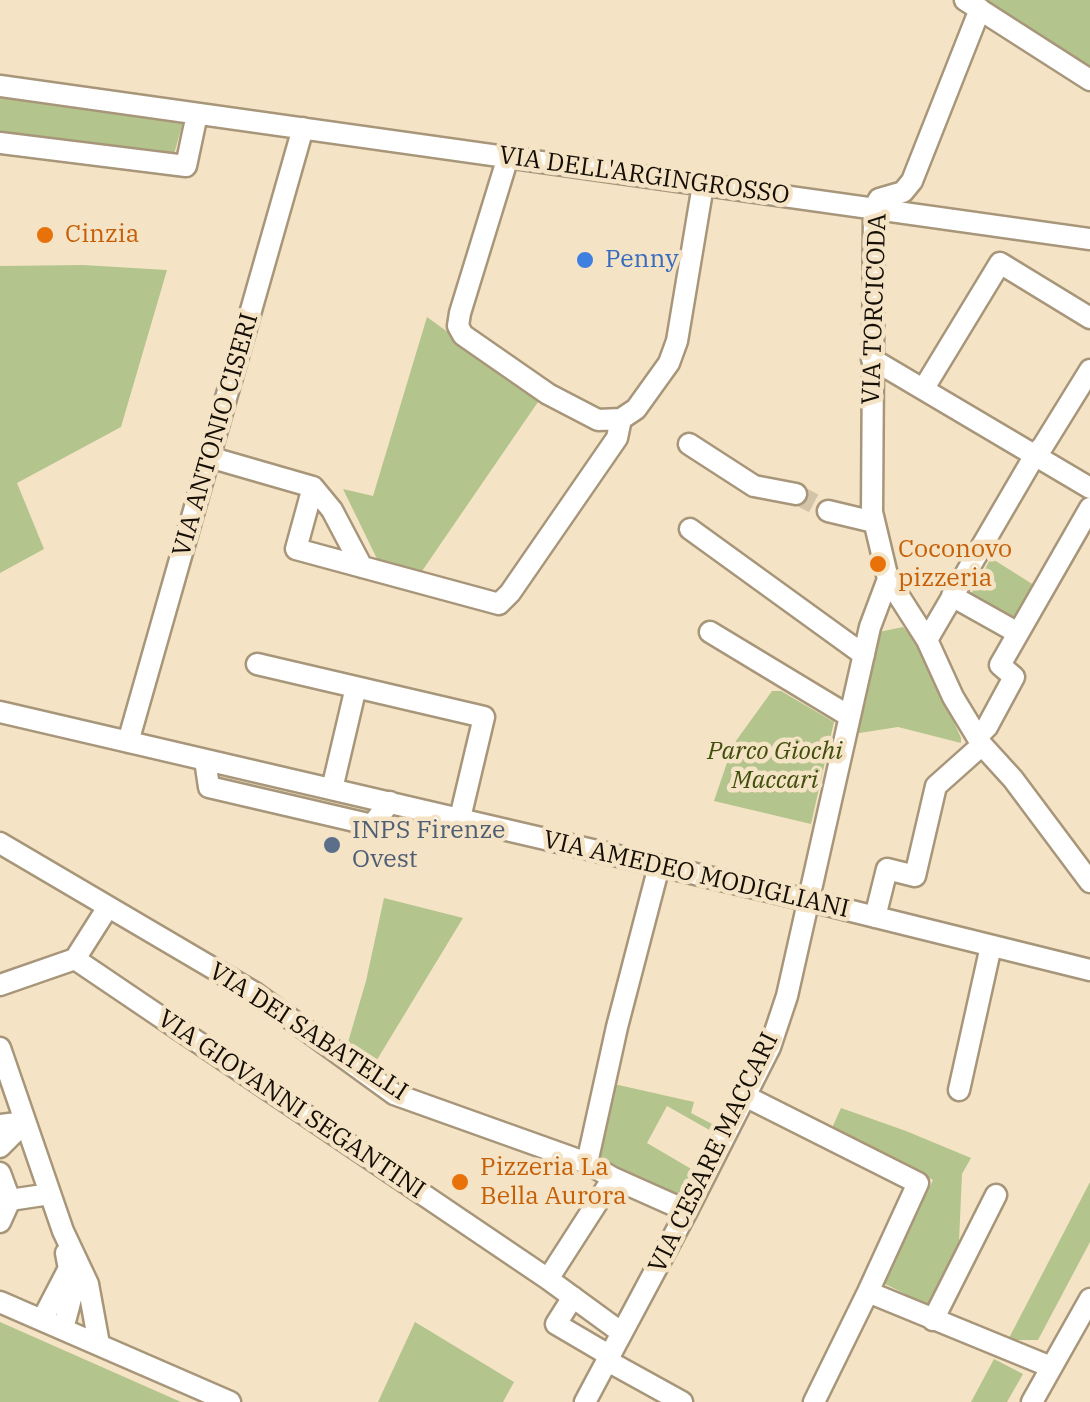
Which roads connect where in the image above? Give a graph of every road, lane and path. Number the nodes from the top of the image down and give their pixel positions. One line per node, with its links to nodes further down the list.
1 (972, 5): 2 (street); 9 (street, VIA TORCICODA)
2 (1090, 80)
3 (0, 86): 4 (street, VIA DELL'ARGINGROSSO)
4 (197, 114): 5 (street, VIA DELL'ARGINGROSSO); 6 (street)
5 (304, 128): 7 (street, VIA DELL'ARGINGROSSO); 18 (street, VIA ANTONIO CISERI)
6 (0, 144)
7 (508, 157): 8 (street, VIA DELL'ARGINGROSSO); 15 (street)
8 (703, 185): 9 (street, VIA DELL'ARGINGROSSO); 15 (street)
9 (874, 208): 10 (street, VIA DELL'ARGINGROSSO); 12 (street, VIA TORCICODA)
10 (1090, 239)
11 (1090, 318): 14 (street)
12 (872, 359): 14 (street); 24 (street, VIA TORCICODA)
13 (1090, 370): 17 (street)
14 (924, 388): 17 (street)
15 (621, 419): 26 (street)
16 (689, 444): 21 (street)
17 (1035, 455): 20 (street); 28 (street)
18 (209, 457): 19 (street); 38 (street, VIA ANTONIO CISERI)
19 (313, 487): 26 (street); 26 (street)
20 (1090, 488)
21 (796, 494)
22 (1090, 508): 30 (street)
23 (828, 511): 24 (street)
24 (874, 522): 27 (street, VIA TORCICODA)
25 (690, 529): 32 (street)
26 (362, 567)
27 (888, 579): 31 (street, VIA TORCICODA); 32 (street, VIA CESARE MACCARI)
28 (952, 596): 30 (street); 31 (street)
29 (710, 632): 36 (street)
30 (1018, 633): 37 (street)
31 (927, 640): 37 (street, VIA TORCICODA)
32 (864, 654): 36 (street, VIA CESARE MACCARI)
33 (257, 664): 34 (street)
34 (356, 687): 40 (street); 42 (street)
35 (0, 712): 38 (street, VIA AMEDEO MODIGLIANI)
36 (849, 716): 46 (street, VIA CESARE MACCARI)
37 (979, 741): 45 (street, VIA TORCICODA); 48 (street, VIA AMEDEO MODIGLIANI)
38 (128, 742): 39 (street, VIA AMEDEO MODIGLIANI)
39 (205, 760): 40 (street, VIA AMEDEO MODIGLIANI); 41 (street)
40 (332, 788): 41 (street, VIA AMEDEO MODIGLIANI)
41 (390, 802): 42 (street, VIA AMEDEO MODIGLIANI)
42 (460, 818): 44 (street, VIA AMEDEO MODIGLIANI)
43 (0, 842): 47 (street, VIA DEI SABATELLI)
44 (659, 866): 46 (street, VIA AMEDEO MODIGLIANI); 59 (street)
45 (1090, 882)
46 (807, 900): 48 (street, VIA AMEDEO MODIGLIANI); 55 (street, VIA CESARE MACCARI)
47 (108, 906): 50 (street); 59 (street, VIA DEI SABATELLI)
48 (875, 917): 49 (street, VIA AMEDEO MODIGLIANI)
49 (992, 946): 51 (street, VIA AMEDEO MODIGLIANI); 54 (street)
50 (75, 958): 52 (street); 69 (street, VIA GIOVANNI SEGANTINI)
51 (1090, 970)
52 (0, 985)
53 (0, 1048): 56 (street)
54 (958, 1090)
55 (746, 1096): 65 (street, VIA CESARE MACCARI); 70 (street)
56 (25, 1122): 57 (street); 58 (street); 62 (street)
57 (0, 1125)
58 (0, 1148)
59 (587, 1162): 61 (street, VIA DEI SABATELLI)
60 (0, 1173): 64 (street)
61 (614, 1178): 65 (street, VIA DEI SABATELLI); 69 (street)
62 (50, 1194): 64 (street); 67 (street)
63 (996, 1194): 75 (street)
64 (10, 1200): 66 (street)
65 (688, 1210): 77 (street, VIA CESARE MACCARI)
66 (0, 1222)
67 (63, 1231): 68 (street); 78 (street)
68 (68, 1268): 74 (street); 76 (street)
69 (548, 1278): 71 (street, VIA GIOVANNI SEGANTINI)
70 (868, 1292): 75 (street); 84 (street)
71 (572, 1297): 77 (street, VIA GIOVANNI SEGANTINI); 79 (street)
72 (1090, 1299): 80 (street)
73 (0, 1302): 74 (street)
74 (42, 1320): 76 (street)
75 (933, 1320): 80 (street)
76 (63, 1328): 78 (street)
77 (622, 1333): 79 (street, VIA CESARE MACCARI)
78 (99, 1344): 81 (street)
79 (609, 1359): 82 (street, VIA CESARE MACCARI); 83 (street)
80 (1051, 1367): 85 (street)
81 (230, 1402)
82 (585, 1402)
83 (682, 1402)
84 (814, 1402)
85 (1032, 1402)

